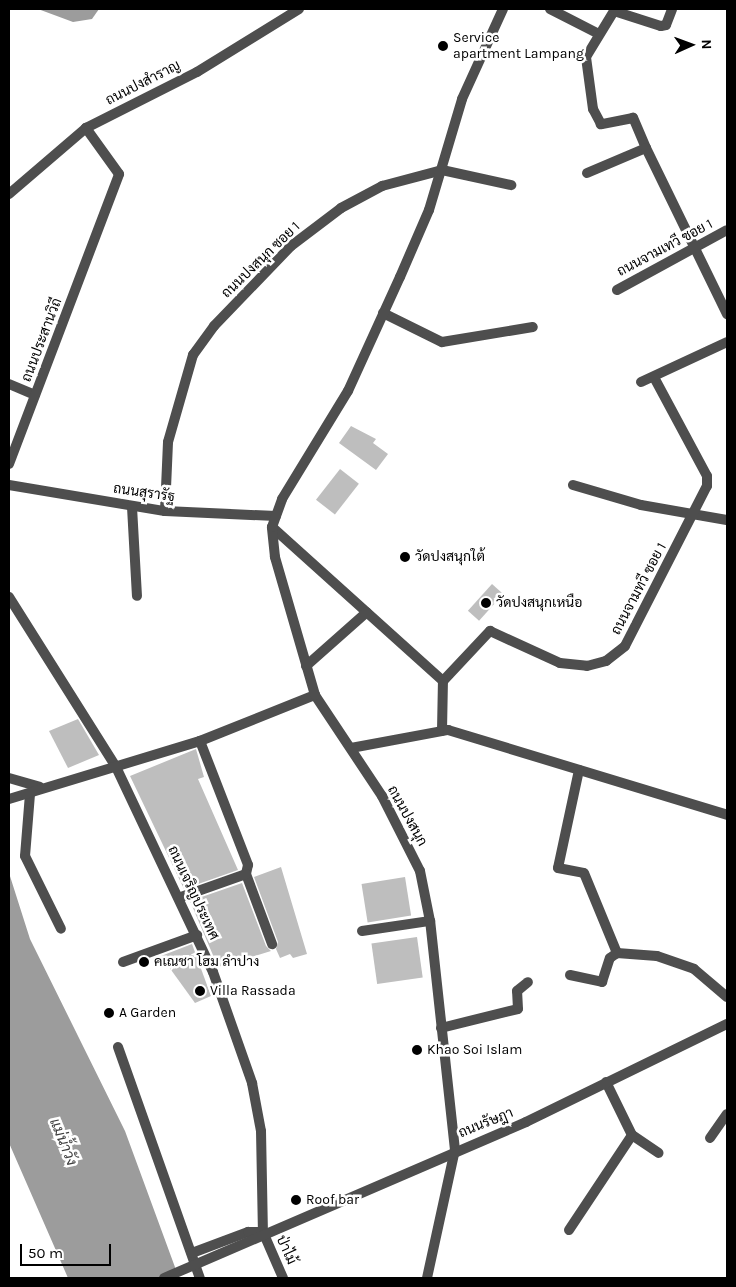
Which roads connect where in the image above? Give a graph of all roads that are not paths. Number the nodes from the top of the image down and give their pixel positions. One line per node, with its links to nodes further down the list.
1 (299, 9): 6 (street, ถนนปงสำราญ)
2 (503, 9): 8 (street, ถนนปงสนุก)
3 (550, 9): 5 (street)
4 (672, 9): 5 (street)
5 (597, 33): 7 (street)
6 (86, 128): 11 (street, ถนนปงสำราญ); 22 (street, ถนนประสานวิถี)
7 (646, 148): 9 (street); 13 (street)
8 (442, 170): 10 (street, ถนนปงสนุก ซอย 1); 15 (street, ถนนปงสนุก); 27 (street, ถนนปงสนุก ซอย 1)
9 (587, 173)
10 (511, 185)
11 (9, 194)
12 (727, 230): 13 (street, ถนนจามเทวี ซอย 1)
13 (696, 246): 14 (street, ถนนจามเทวี ซอย 1); 16 (street)
14 (617, 290)
15 (383, 313): 17 (street); 28 (street, ถนนปงสนุก)
16 (727, 314)
17 (533, 326)
18 (727, 342): 19 (street)
19 (654, 377): 20 (street); 29 (street, ถนนจามทวี ซอย 1)
20 (642, 382)
21 (9, 384): 22 (street)
22 (35, 395): 23 (street, ถนนประสานวิถี)
23 (9, 464)
24 (9, 485): 26 (street, ถนนสุรารัฐ)
25 (573, 485): 29 (street)
26 (132, 507): 27 (street, ถนนสุรารัฐ); 32 (street)
27 (165, 511): 28 (street, ถนนสุรารัฐ)
28 (276, 516): 31 (street, ถนนปงสนุก)
29 (693, 516): 30 (street); 36 (street, ถนนจามทวี ซอย 1)
30 (727, 520)
31 (272, 526): 34 (street); 35 (street, ถนนปงสนุก)
32 (137, 596)
33 (9, 597): 41 (street, ถนนเจริญประเทศ)
34 (367, 612): 35 (street); 36 (street)
35 (306, 666): 37 (street, ถนนปงสนุก)
36 (443, 681): 38 (street)
37 (315, 694): 39 (street); 40 (street, ถนนปงสนุก)
38 (442, 731): 40 (street); 42 (street)
39 (200, 741): 41 (street); 48 (street)
40 (351, 748): 50 (street, ถนนปงสนุก)
41 (116, 767): 44 (street); 49 (street, ถนนเจริญประเทศ)
42 (579, 770): 47 (street); 55 (street)
43 (9, 778): 44 (street)
44 (40, 787): 45 (street)
45 (30, 794): 46 (street); 51 (street)
46 (9, 799)
47 (727, 815)
48 (246, 874): 49 (street); 54 (street)
49 (181, 897): 53 (street, ถนนเจริญประเทศ)
50 (430, 921): 52 (street); 61 (street, ถนนปงสนุก)
51 (60, 929)
52 (362, 931)
53 (197, 935): 56 (street); 70 (street, ถนนเจริญประเทศ)
54 (272, 944)
55 (617, 953): 57 (street); 59 (street)
56 (123, 962)
57 (570, 975)
58 (528, 982): 61 (street)
59 (727, 997)
60 (727, 1024): 63 (street, ถนนรัษฎา)
61 (441, 1028): 67 (street, ถนนปงสนุก)
62 (118, 1047): 71 (street)
63 (606, 1082): 65 (street); 67 (street, ถนนรัษฎา)
64 (727, 1114): 66 (street)
65 (632, 1135): 68 (street); 69 (street)
66 (710, 1138)
67 (455, 1150): 70 (street, ถนนรัษฎา); 75 (street, ถนนปงสนุก)
68 (659, 1153)
69 (569, 1230)
70 (263, 1232): 71 (street); 72 (street, ถนนรัษฎา); 74 (street, ป่าไม้)
71 (192, 1253): 73 (street)
72 (164, 1278)
73 (200, 1278)
74 (283, 1278)
75 (428, 1278)

